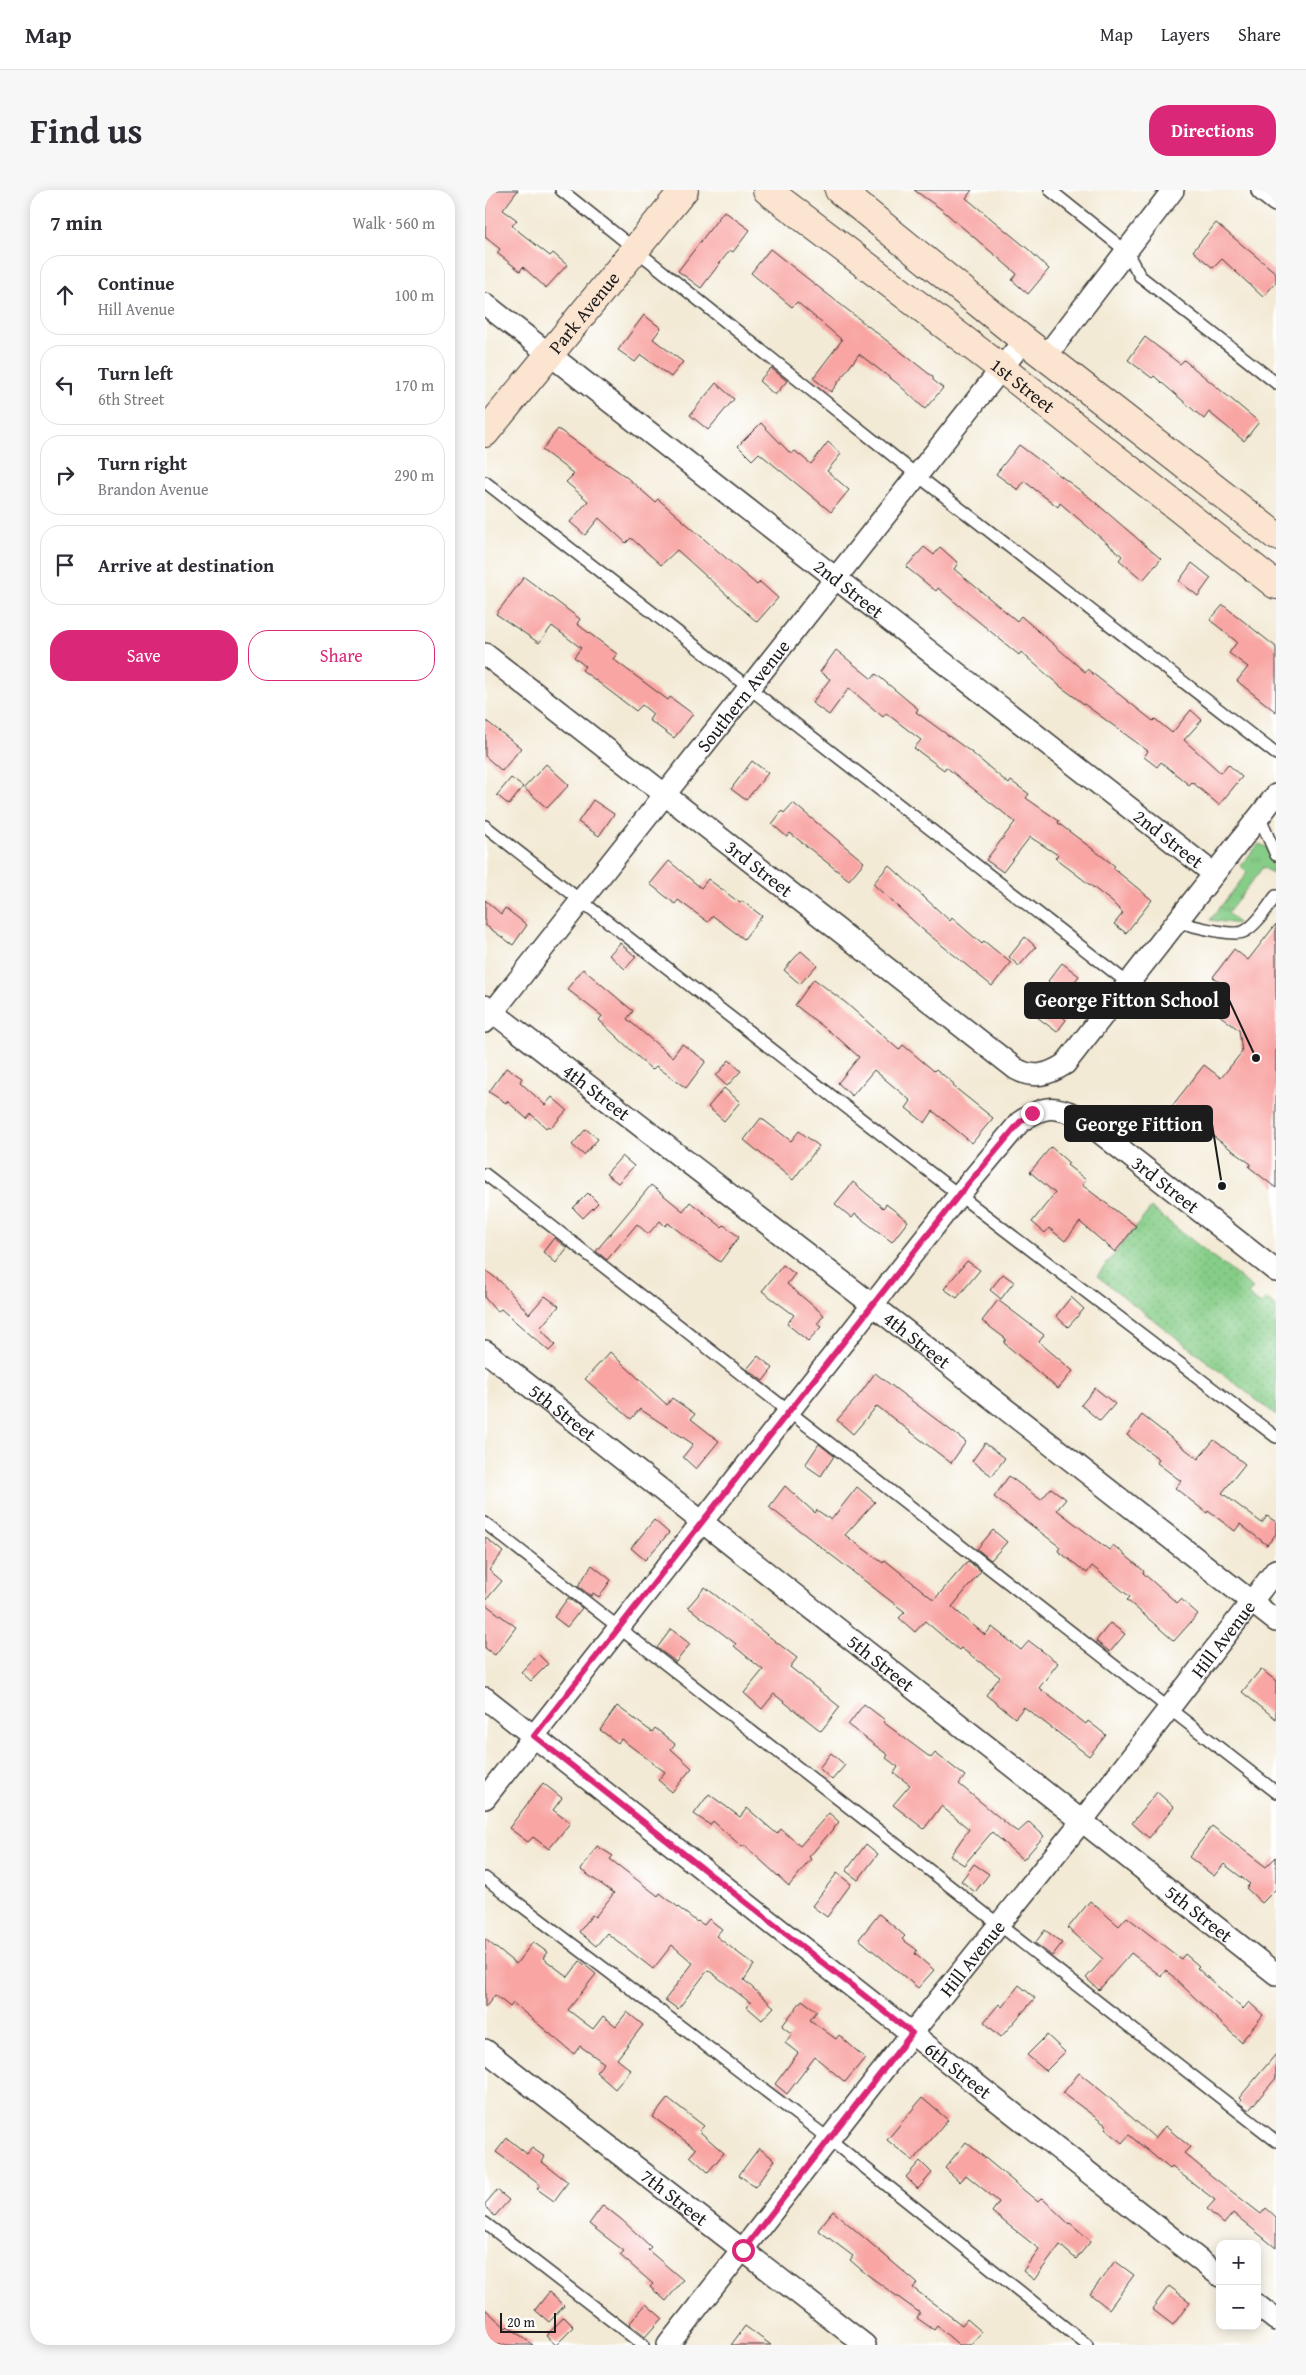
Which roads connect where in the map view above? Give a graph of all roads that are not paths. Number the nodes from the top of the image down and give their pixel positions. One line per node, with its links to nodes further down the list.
1 (561, 190): 9 (lane)
2 (684, 190): 9 (main road, Park Avenue)
3 (767, 190): 15 (main road, 1st Street)
4 (839, 190): 12 (main road, 1st Street)
5 (1050, 190): 10 (lane)
6 (1173, 190): 10 (street)
7 (1262, 190): 8 (street)
8 (1276, 201)
9 (635, 249): 13 (main road, Park Avenue); 18 (lane)
10 (1126, 251): 14 (street); 16 (lane)
11 (485, 304): 13 (street, 2nd Street)
12 (1024, 340): 14 (main road, 1st Street); 15 (street, Southern Avenue)
13 (548, 354): 17 (main road, Park Avenue); 21 (street, 2nd Street)
14 (1046, 356): 20 (main road, 1st Street)
15 (1001, 368): 18 (street, Southern Avenue); 22 (main road, 1st Street)
16 (1276, 383)
17 (485, 433)
18 (917, 475): 21 (street, Southern Avenue); 25 (lane)
19 (485, 482): 24 (lane)
20 (1276, 536)
21 (834, 579): 24 (street, Southern Avenue); 31 (street, 2nd Street)
22 (1276, 586)
23 (485, 654): 26 (street, 3rd Street)
24 (748, 688): 26 (street, Southern Avenue); 35 (lane)
25 (1276, 754)
26 (664, 794): 33 (street, Southern Avenue); 35 (street, 3rd Street)
27 (1276, 795): 28 (street)
28 (1259, 816): 30 (lane); 31 (street)
29 (485, 826): 33 (lane)
30 (1276, 855)
31 (1214, 874): 34 (street)
32 (1276, 896): 34 (lane)
33 (580, 901): 36 (street, Southern Avenue); 38 (lane)
34 (1177, 922): 35 (street)
35 (1129, 984)
36 (488, 1014): 40 (street, 4th Street)
37 (485, 1174): 42 (lane)
38 (959, 1195): 39 (street, 3rd Street); 40 (street); 43 (lane)
39 (1276, 1271)
40 (873, 1306): 42 (street); 47 (street, 4th Street)
41 (485, 1351): 45 (street, 5th Street)
42 (789, 1412): 45 (street); 51 (lane)
43 (1276, 1437)
44 (485, 1523): 49 (lane)
45 (701, 1523): 49 (street); 55 (street, 5th Street)
46 (1276, 1570): 47 (street, Hill Avenue)
47 (1250, 1601): 48 (street, 4th Street); 51 (street, Hill Avenue)
48 (1276, 1622)
49 (620, 1627): 52 (street); 57 (lane)
50 (485, 1698): 52 (street, 6th Street)
51 (1168, 1708): 53 (lane); 55 (street, Hill Avenue)
52 (534, 1736): 54 (street); 59 (street, 6th Street)
53 (1276, 1792)
54 (485, 1798)
55 (1082, 1821): 57 (street, Hill Avenue); 58 (street, 5th Street)
56 (485, 1878): 61 (lane)
57 (999, 1924): 59 (street, Hill Avenue); 62 (lane)
58 (1276, 1974)
59 (912, 2033): 61 (street, Hill Avenue); 65 (street, 6th Street)
60 (485, 2050): 64 (street, 7th Street)
61 (829, 2139): 64 (street, Hill Avenue); 71 (lane)
62 (1276, 2141)
63 (485, 2223): 68 (lane)
64 (743, 2250): 69 (street, Hill Avenue); 70 (street, 7th Street)
65 (1216, 2273)
66 (1261, 2308): 67 (street)
67 (1276, 2320)
68 (643, 2345)
69 (668, 2345)
70 (865, 2345)
71 (1087, 2345)

